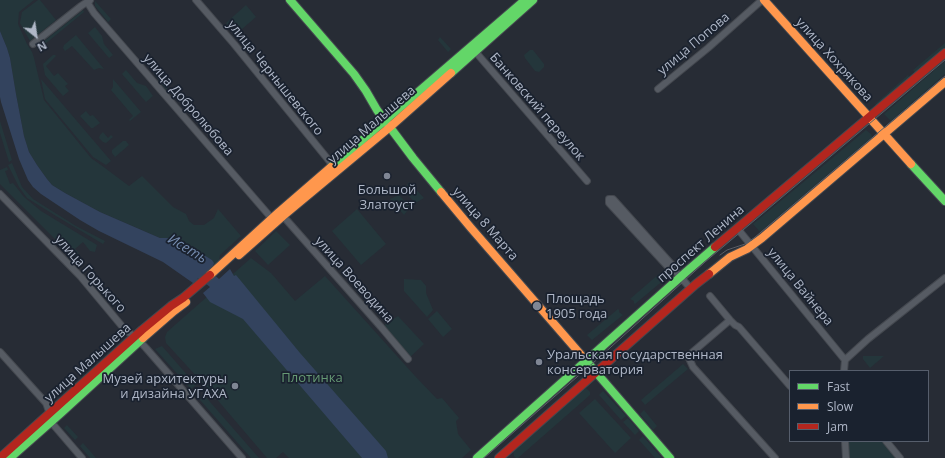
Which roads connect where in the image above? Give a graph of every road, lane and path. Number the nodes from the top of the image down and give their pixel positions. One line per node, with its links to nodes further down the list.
1 (90, 0): 7 (street); 20 (street, улица Добролюбова)
2 (196, 0): 15 (street, улица Чернышевского)
3 (290, 0): 13 (main road, улица 8 Марта)
4 (525, 0): 8 (main road, улица Малышева)
5 (533, 0): 8 (main road, улица Малышева)
6 (763, 0): 11 (street, улица Попова); 12 (main road, улица Хохрякова)
7 (33, 44)
8 (473, 49): 13 (main road, улица Малышева); 16 (street, Банковский переулок)
9 (945, 53): 12 (main road, проспект Ленина)
10 (945, 82): 14 (main road, проспект Ленина)
11 (658, 89)
12 (870, 118): 14 (main road, улица Хохрякова); 21 (main road, проспект Ленина)
13 (387, 124): 15 (main road, улица Малышева); 32 (main road, улица 8 Марта)
14 (884, 134): 18 (main road, улица Хохрякова); 22 (main road, проспект Ленина)
15 (335, 168): 19 (main road, улица Малышева); 20 (main road, улица Малышева)
16 (587, 181)
17 (0, 194): 28 (street, улица Горького)
18 (945, 201)
19 (283, 216): 20 (main road, улица Малышева); 30 (street, улица Воеводина)
20 (274, 220): 28 (main road, улица Малышева)
21 (737, 228): 22 (street, улица Вайнера); 23 (main road, проспект Ленина)
22 (752, 246): 25 (main road, проспект Ленина); 31 (street, улица Вайнера)
23 (678, 275): 23 (street); 25 (street); 32 (main road, проспект Ленина)
24 (945, 278): 31 (street)
25 (691, 289): 34 (main road, проспект Ленина)
26 (710, 296): 27 (street)
27 (730, 320): 35 (street); 46 (street)
28 (137, 338): 36 (main road, улица Малышева); 42 (street, улица Горького)
29 (0, 352): 36 (street)
30 (408, 360)
31 (844, 360): 33 (street)
32 (586, 361): 34 (main road, улица 8 Марта); 43 (main road, проспект Ленина)
33 (844, 370)
34 (596, 372): 44 (main road, проспект Ленина); 45 (main road, улица 8 Марта)
35 (789, 385)
36 (50, 418): 39 (main road, улица Малышева); 40 (main road, улица Малышева); 41 (street)
37 (843, 442): 47 (street)
38 (887, 442): 48 (street)
39 (0, 458)
40 (10, 458)
41 (82, 458)
42 (242, 458)
43 (477, 458)
44 (499, 458)
45 (670, 458)
46 (775, 458)
47 (846, 458)
48 (900, 458)

